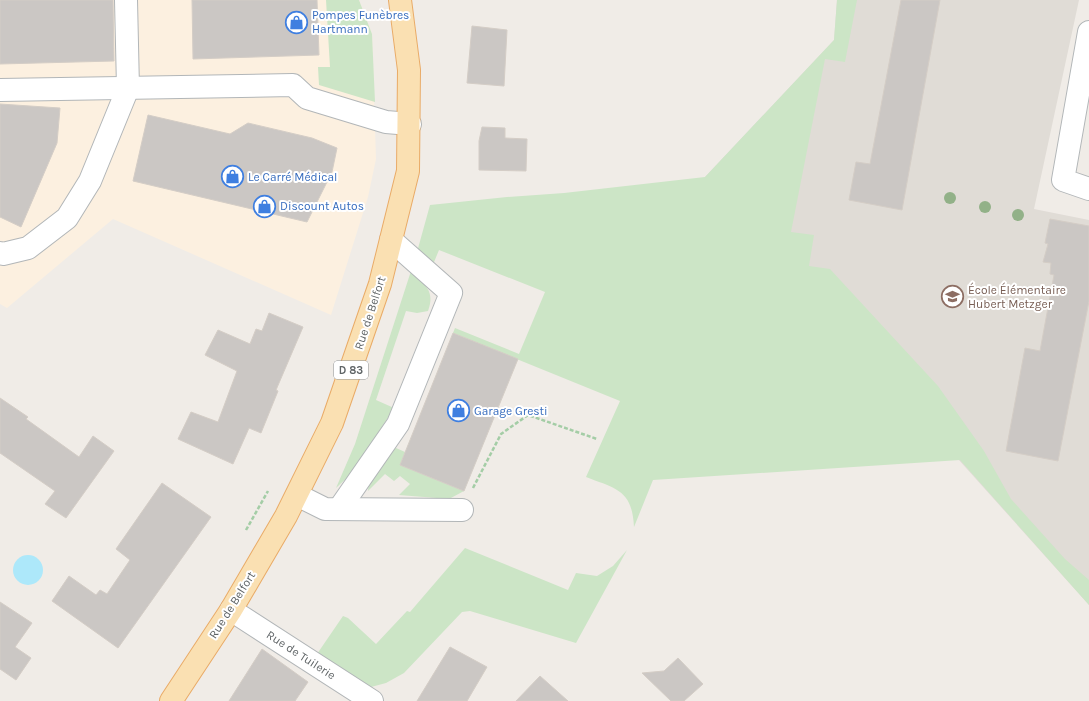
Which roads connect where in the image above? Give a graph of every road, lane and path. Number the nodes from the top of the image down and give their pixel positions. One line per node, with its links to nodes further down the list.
1 (126, 0): 4 (street)
2 (400, 0): 6 (main road, Rue de Belfort / D 83)
3 (1089, 32): 7 (street)
4 (128, 88): 5 (street); 6 (street); 9 (street)
5 (0, 90)
6 (410, 124): 8 (main road, Rue de Belfort / D 83)
7 (1089, 189)
8 (391, 240): 12 (main road, Rue de Belfort / D 83); 13 (street)
9 (0, 252)
10 (596, 439): 14 (path)
11 (271, 486): 15 (path)
12 (297, 494): 13 (street); 16 (main road, Rue de Belfort / D 83)
13 (338, 509): 14 (street)
14 (462, 510)
15 (244, 533)
16 (231, 610): 17 (main road, Rue de Belfort / D 83); 18 (street, Rue de Tuilerie)
17 (170, 701)
18 (372, 701)

